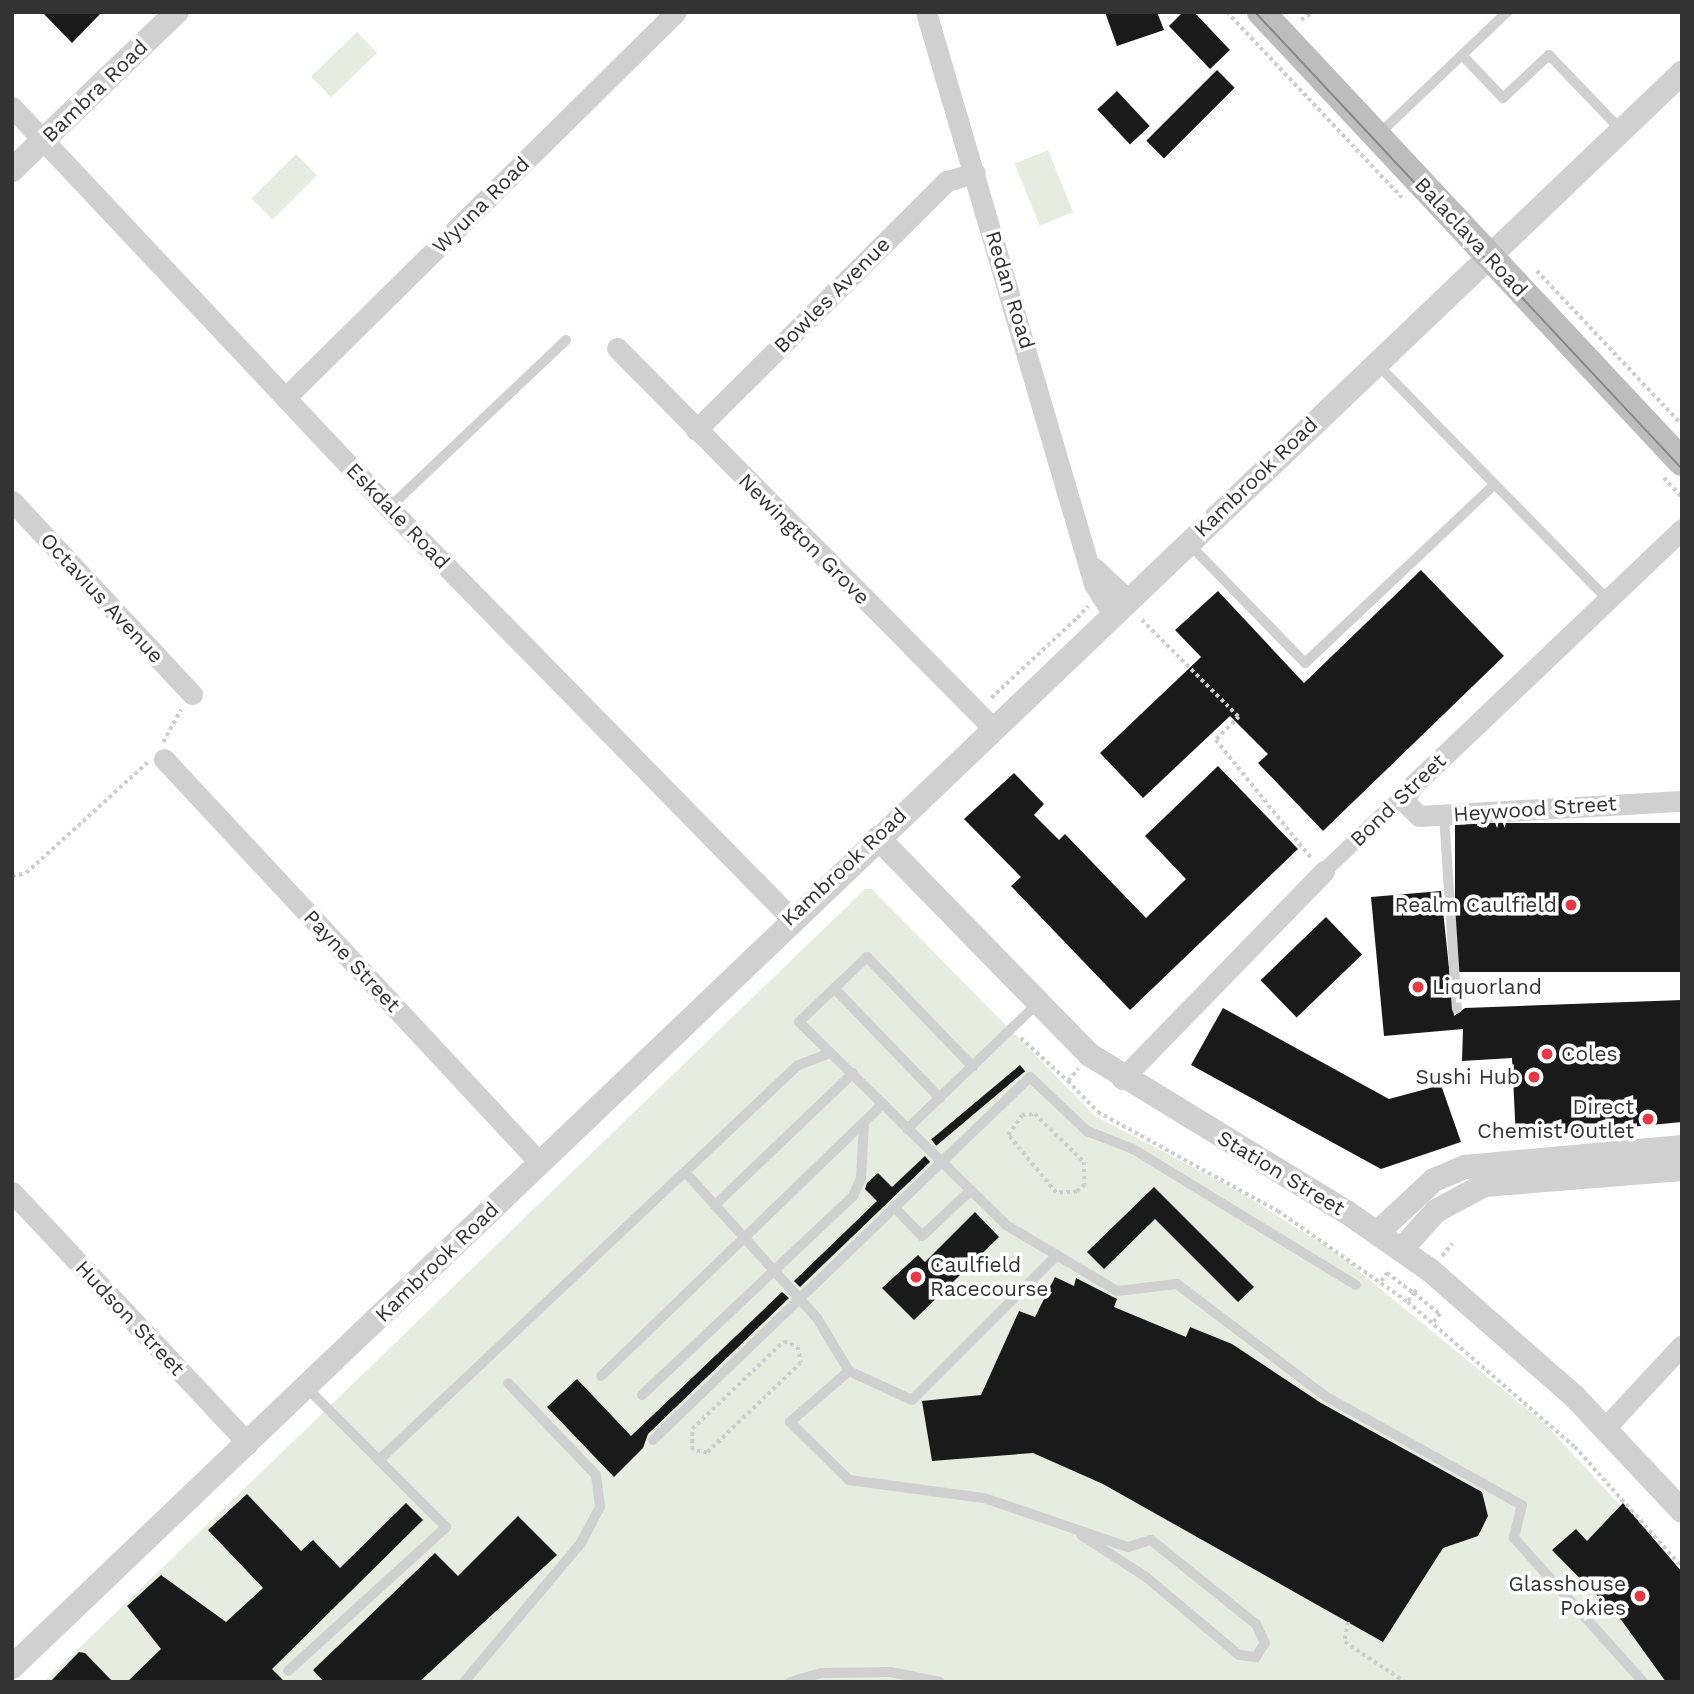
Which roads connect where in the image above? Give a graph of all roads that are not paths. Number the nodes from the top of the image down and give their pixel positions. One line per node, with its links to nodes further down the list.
1 (177, 12): 11 (street, Bambra Road)
2 (677, 12): 18 (street, Wyuna Road)
3 (926, 12): 13 (street, Redan Road)
4 (1507, 12): 6 (lane)
5 (1277, 15): 10 (main road, Balaclava Road)
6 (1462, 56): 9 (lane); 10 (lane)
7 (1682, 73): 9 (street, Kambrook Road)
8 (12, 107): 11 (street, Eskdale Road)
9 (1621, 131): 14 (street, Kambrook Road)
10 (1377, 136): 14 (main road, Balaclava Road)
11 (44, 140): 12 (street, Bambra Road); 18 (street, Eskdale Road)
12 (12, 170)
13 (975, 173): 19 (street, Bowles Avenue); 27 (street, Redan Road)
14 (1490, 257): 17 (street, Kambrook Road); 20 (main road, Balaclava Road)
15 (566, 341): 23 (lane)
16 (617, 348): 19 (street, Newington Grove)
17 (1375, 362): 21 (lane); 25 (street, Kambrook Road)
18 (285, 398): 23 (street, Eskdale Road)
19 (696, 430): 29 (street, Newington Grove)
20 (1682, 462)
21 (1494, 485): 25 (lane); 26 (lane)
22 (12, 501): 28 (street, Octavius Avenue)
23 (389, 508): 36 (street, Eskdale Road)
24 (1682, 529): 26 (street, Bond Street)
25 (1188, 543): 27 (street, Kambrook Road)
26 (1608, 601): 31 (street, Bond Street)
27 (1128, 612): 29 (street, Kambrook Road)
28 (192, 694)
29 (985, 720): 34 (street, Kambrook Road)
30 (164, 759): 50 (street, Payne Street)
31 (1406, 793): 33 (street, Heywood Street); 35 (street, Bond Street)
32 (1682, 801): 33 (street, Heywood Street)
33 (1444, 815): 39 (lane)
34 (878, 838): 36 (street, Kambrook Road); 38 (street, Station Street)
35 (1324, 871): 43 (street, Bond Street)
36 (791, 918): 50 (street, Kambrook Road)
37 (834, 988): 40 (lane); 41 (lane); 44 (lane)
38 (1038, 1003): 41 (lane); 43 (street, Station Street)
39 (1457, 1009)
40 (830, 1053): 42 (lane); 52 (lane)
41 (972, 1067): 44 (lane)
42 (853, 1073): 45 (lane); 55 (lane)
43 (1122, 1079): 57 (street, Station Street)
44 (940, 1098): 47 (lane)
45 (883, 1104): 46 (lane); 47 (lane)
46 (864, 1123): 58 (lane); 61 (lane)
47 (907, 1129): 49 (lane)
48 (1682, 1147): 57 (street)
49 (942, 1160): 53 (lane); 56 (lane); 62 (lane)
50 (540, 1163): 68 (street, Kambrook Road)
51 (1682, 1168): 59 (street)
52 (685, 1172): 55 (lane); 73 (lane)
53 (971, 1190): 56 (lane); 60 (lane)
54 (12, 1192): 72 (street, Hudson Street)
55 (715, 1205): 58 (lane)
56 (894, 1207): 63 (lane)
57 (1378, 1232): 59 (street, Station Street)
58 (744, 1238): 61 (lane); 66 (lane)
59 (1401, 1250): 70 (street, Station Street)
60 (1057, 1255): 65 (lane); 81 (lane)
61 (774, 1270): 63 (lane); 69 (lane)
62 (1356, 1285)
63 (800, 1298): 65 (lane); 71 (lane)
64 (1682, 1345): 70 (street)
65 (849, 1371): 75 (lane)
66 (601, 1376)
67 (508, 1383): 78 (lane)
68 (306, 1387): 72 (street, Kambrook Road); 73 (lane)
69 (642, 1395)
70 (1605, 1428): 74 (street, Station Street)
71 (653, 1440)
72 (248, 1443): 76 (street, Kambrook Road)
73 (379, 1460): 77 (lane)
74 (1682, 1511)
75 (1081, 1535): 75 (lane)
76 (12, 1667)
77 (288, 1671)
78 (464, 1682)
79 (790, 1682): 80 (lane)
80 (940, 1682)
81 (1643, 1682)

